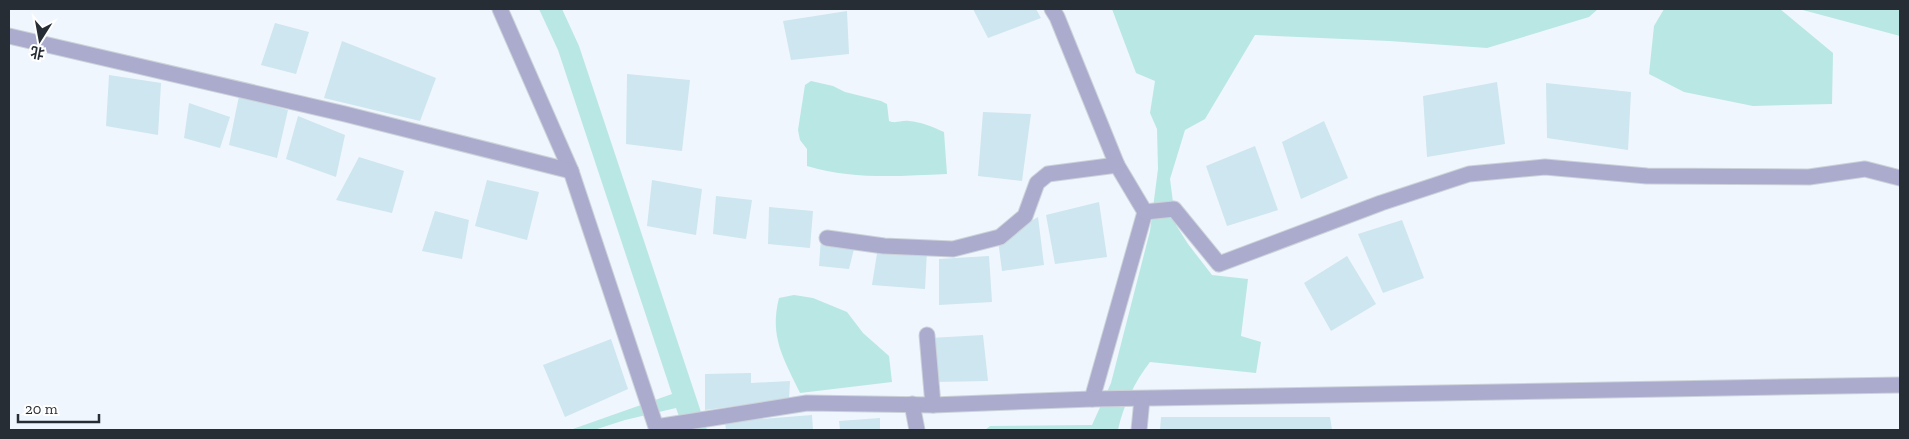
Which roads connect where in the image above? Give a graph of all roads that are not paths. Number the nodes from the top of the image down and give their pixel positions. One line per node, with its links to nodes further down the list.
1 (500, 9): 5 (street)
2 (1052, 9): 4 (street)
3 (9, 36): 5 (street)
4 (1117, 165): 7 (street); 8 (street)
5 (571, 172): 13 (street)
6 (1900, 178): 7 (street)
7 (1145, 212): 11 (street)
8 (827, 238)
9 (926, 335): 14 (street)
10 (1900, 385): 12 (street)
11 (1092, 399): 12 (street); 14 (street)
12 (1142, 399): 16 (street)
13 (912, 404): 14 (street); 15 (street)
14 (933, 405)
15 (917, 430)
16 (1139, 430)

